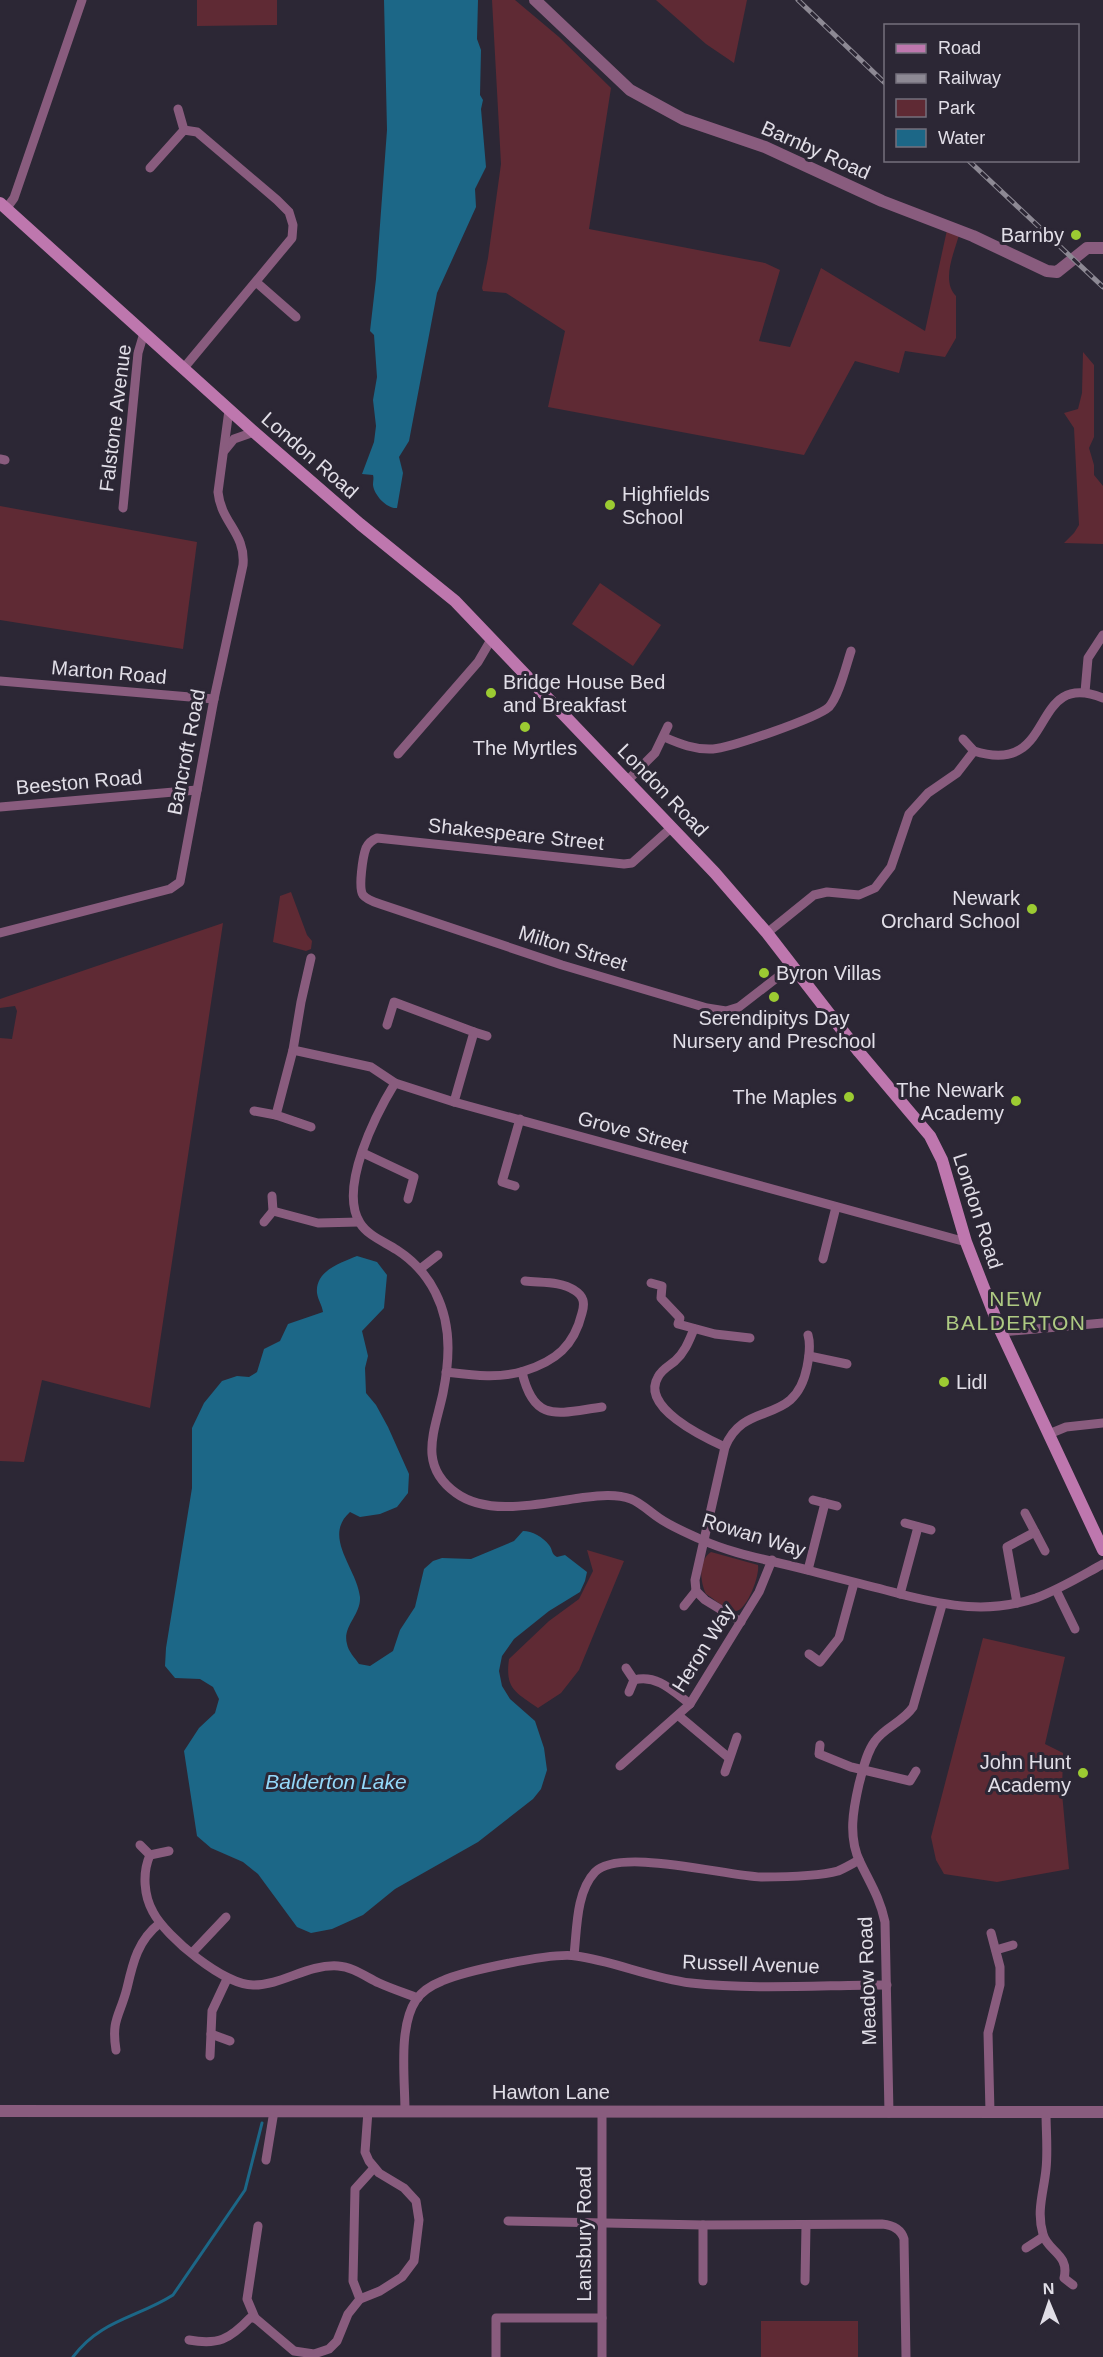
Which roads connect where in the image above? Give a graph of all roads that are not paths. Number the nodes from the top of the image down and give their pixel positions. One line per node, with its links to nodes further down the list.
1 (82, 0): 6 (street)
2 (535, 0): 7 (street, Barnby Road)
3 (178, 109): 4 (street)
4 (184, 130): 5 (street); 8 (street)
5 (150, 168)
6 (3, 206): 10 (main road, London Road)
7 (1103, 248)
8 (256, 282): 9 (street); 11 (street)
9 (296, 317)
10 (144, 333): 11 (main road, London Road); 15 (street, Falstone Avenue)
11 (183, 369): 12 (main road, London Road)
12 (229, 410): 13 (main road, London Road); 14 (street, Bancroft Road)
13 (254, 432): 14 (street); 17 (main road, London Road)
14 (225, 450): 22 (street, Bancroft Road)
15 (123, 508)
16 (1103, 635): 20 (street)
17 (492, 638): 27 (street); 28 (main road, London Road)
18 (851, 651): 24 (street)
19 (0, 681): 22 (street, Marton Road)
20 (1085, 692): 21 (street); 26 (street)
21 (1103, 698)
22 (214, 699): 29 (street, Bancroft Road)
23 (668, 726): 24 (street)
24 (664, 737): 28 (street)
25 (963, 739): 26 (street)
26 (974, 751): 34 (street)
27 (398, 754)
28 (627, 781): 31 (main road, London Road)
29 (197, 790): 30 (street, Beeston Road); 33 (street, Bancroft Road)
30 (0, 807)
31 (672, 827): 32 (street, Shakespeare Street); 34 (main road, London Road)
32 (363, 867): 36 (street, Milton Street)
33 (0, 933)
34 (767, 933): 36 (main road, London Road)
35 (311, 958): 40 (street)
36 (792, 966): 55 (main road, London Road)
37 (387, 1025): 38 (street)
38 (474, 1032): 39 (street); 42 (street)
39 (487, 1036)
40 (293, 1050): 41 (street, Grove Street); 44 (street)
41 (395, 1083): 42 (street, Grove Street); 47 (street)
42 (454, 1101): 45 (street, Grove Street)
43 (254, 1111): 44 (street)
44 (276, 1115): 46 (street)
45 (520, 1119): 48 (street); 51 (street, Grove Street)
46 (311, 1127)
47 (363, 1154): 50 (street); 54 (street)
48 (515, 1186)
49 (272, 1196): 52 (street)
50 (408, 1199)
51 (836, 1207): 55 (street, Grove Street); 57 (street)
52 (273, 1211): 53 (street); 54 (street)
53 (264, 1222)
54 (359, 1222): 58 (street, Rowan Way)
55 (966, 1242): 65 (main road, London Road)
56 (438, 1255): 58 (street)
57 (823, 1259)
58 (420, 1269): 70 (street, Rowan Way)
59 (525, 1281): 60 (street)
60 (537, 1283): 62 (street); 71 (street)
61 (651, 1283): 64 (street)
62 (536, 1295)
63 (1103, 1323): 65 (street)
64 (694, 1329): 67 (street); 75 (street)
65 (1001, 1332): 74 (main road, London Road)
66 (808, 1335): 68 (street)
67 (750, 1338)
68 (809, 1356): 69 (street); 75 (street)
69 (847, 1364)
70 (446, 1372): 71 (street); 84 (street, Rowan Way)
71 (522, 1372): 72 (street)
72 (597, 1410)
73 (1103, 1423): 74 (street)
74 (1049, 1434): 85 (main road, London Road)
75 (725, 1447): 84 (street)
76 (813, 1500): 77 (street)
77 (825, 1503): 78 (street); 89 (street)
78 (837, 1506)
79 (1025, 1513): 83 (street)
80 (905, 1523): 81 (street)
81 (918, 1527): 82 (street); 93 (street)
82 (931, 1530)
83 (1035, 1532): 86 (street); 94 (street)
84 (703, 1541): 87 (street, Rowan Way); 92 (street)
85 (1103, 1550)
86 (1045, 1551)
87 (772, 1560): 89 (street, Rowan Way); 97 (street, Heron Way)
88 (1103, 1564): 91 (street, Rowan Way)
89 (808, 1570): 90 (street, Rowan Way)
90 (854, 1583): 93 (street, Rowan Way); 99 (street)
91 (1056, 1590): 94 (street, Rowan Way); 98 (street)
92 (696, 1591): 96 (street); 97 (street)
93 (900, 1594): 95 (street, Rowan Way)
94 (1017, 1603): 95 (street, Rowan Way)
95 (942, 1605): 109 (street)
96 (684, 1606)
97 (741, 1622): 103 (street, Heron Way)
98 (1075, 1629)
99 (809, 1654)
100 (626, 1668): 101 (street)
101 (634, 1680): 102 (street); 103 (street)
102 (629, 1692)
103 (690, 1704): 104 (street, Heron Way)
104 (679, 1716): 106 (street); 108 (street, Heron Way)
105 (736, 1737): 106 (street)
106 (729, 1758): 111 (street)
107 (810, 1760): 109 (street)
108 (620, 1766)
109 (863, 1769): 110 (street); 115 (street, Meadow Road)
110 (915, 1771)
111 (725, 1772)
112 (140, 1845): 114 (street)
113 (169, 1851): 114 (street)
114 (150, 1855): 117 (street)
115 (859, 1860): 122 (street); 124 (street, Meadow Road)
116 (226, 1917): 121 (street)
117 (160, 1923): 121 (street); 128 (street)
118 (991, 1933): 120 (street)
119 (1014, 1945): 120 (street)
120 (996, 1950): 135 (street)
121 (192, 1953): 123 (street)
122 (574, 1955): 124 (street, Russell Avenue); 125 (street, Russell Avenue)
123 (227, 1979): 125 (street); 126 (street)
124 (887, 1985): 138 (street, Meadow Road)
125 (418, 1998): 134 (street)
126 (211, 2034): 127 (street); 129 (street)
127 (230, 2041)
128 (116, 2050)
129 (210, 2056)
130 (274, 2111): 131 (street, Hawton Lane); 133 (street, Hawton Lane); 139 (street)
131 (368, 2111): 134 (street, Hawton Lane); 140 (street)
132 (602, 2111): 134 (street, Hawton Lane); 138 (street, Hawton Lane); 142 (street, Lansbury Road)
133 (0, 2112)
134 (405, 2112)
135 (990, 2112): 136 (street, Hawton Lane); 138 (street, Hawton Lane)
136 (1046, 2112): 137 (street, Hawton Lane); 146 (street)
137 (1103, 2112)
138 (889, 2113)
139 (266, 2160)
140 (374, 2168): 153 (street); 153 (street)
141 (508, 2221): 142 (street)
142 (602, 2222): 143 (street); 155 (street, Lansbury Road)
143 (704, 2225): 144 (street); 149 (street)
144 (806, 2225): 150 (street); 161 (street)
145 (258, 2226): 154 (street)
146 (1043, 2237): 147 (street); 148 (street)
147 (1026, 2248)
148 (1064, 2278): 151 (street); 152 (street)
149 (703, 2281)
150 (806, 2281)
151 (1054, 2284)
152 (1073, 2285)
153 (360, 2299): 157 (street)
154 (255, 2318): 156 (street); 158 (street)
155 (602, 2318): 159 (street); 160 (street, Lansbury Road)
156 (189, 2340)
157 (331, 2353): 158 (street)
158 (292, 2354)
159 (496, 2357)
160 (602, 2357)
161 (906, 2357)

